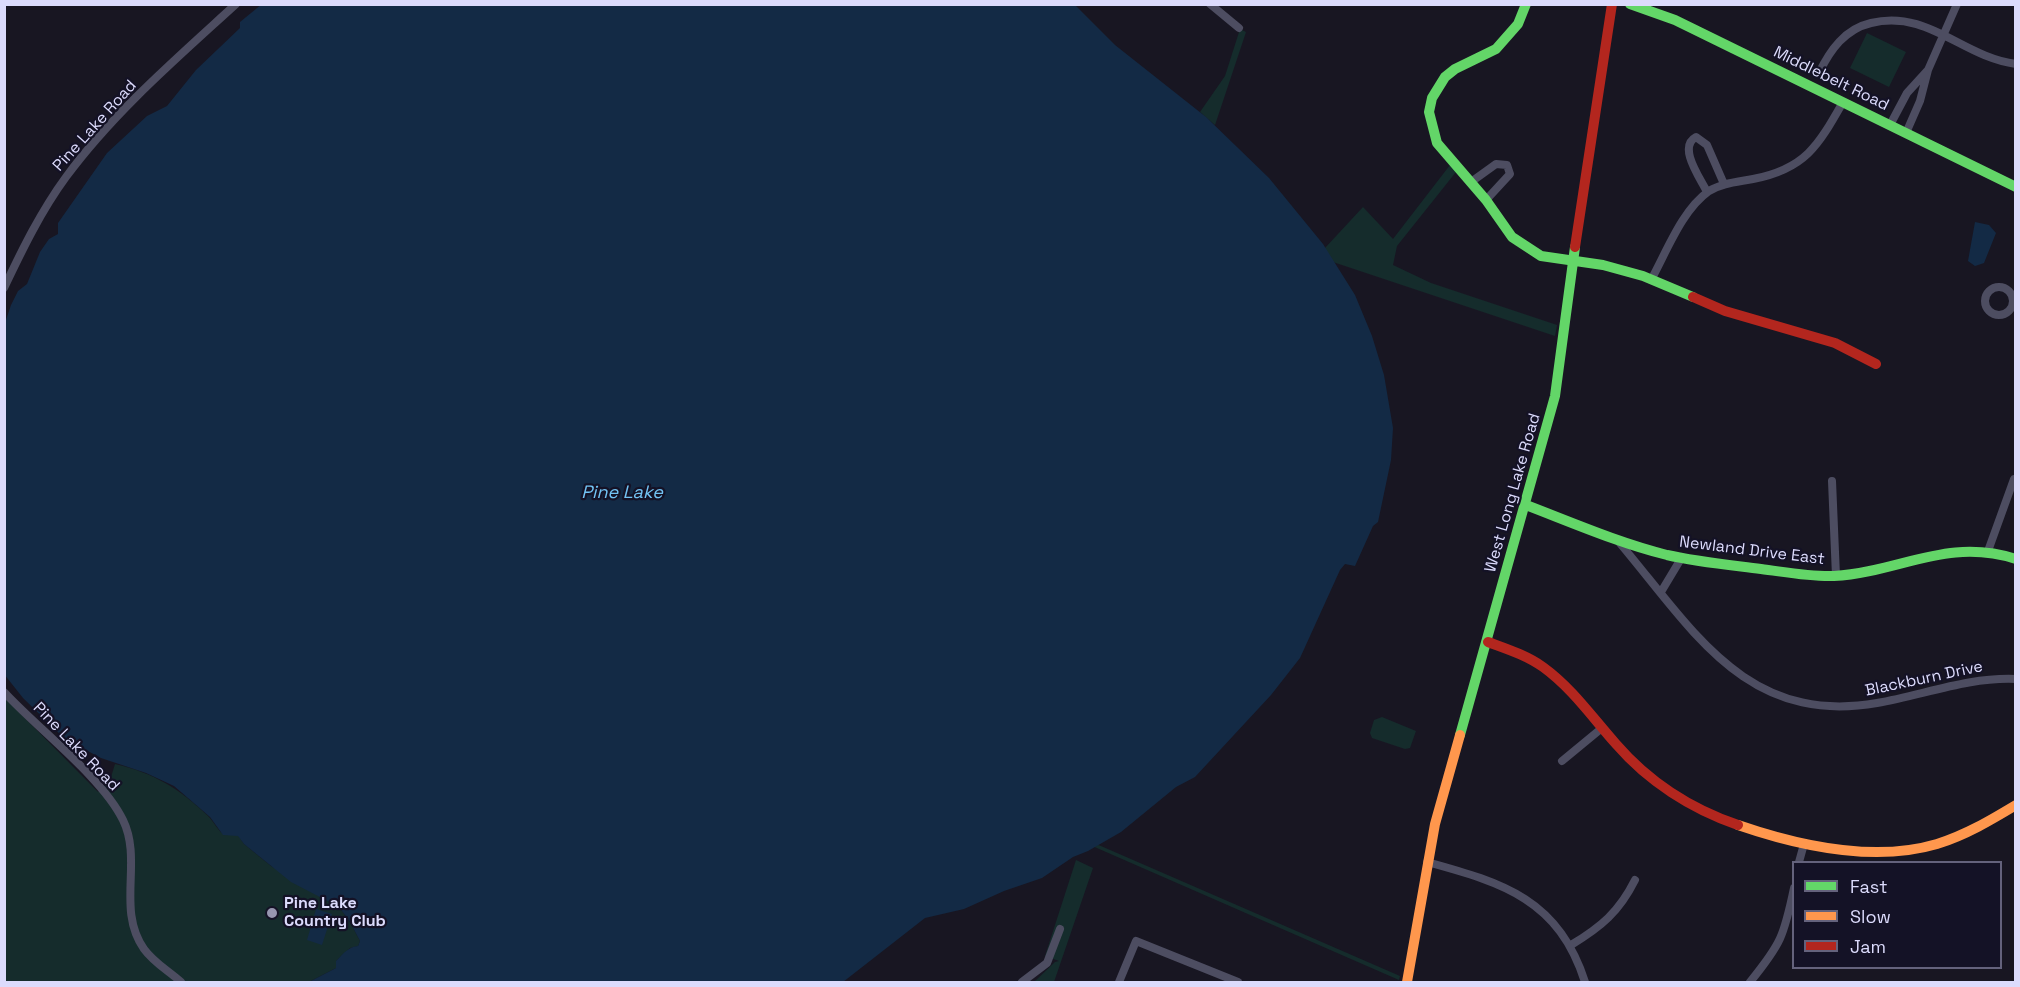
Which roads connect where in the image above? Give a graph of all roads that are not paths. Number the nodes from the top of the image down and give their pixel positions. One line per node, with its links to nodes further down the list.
1 (236, 4): 22 (street, Pine Lake Road)
2 (1210, 4): 7 (street)
3 (1526, 4): 15 (street)
4 (1612, 4): 20 (street, West Long Lake Road)
5 (1630, 4): 12 (street, Middlebelt Road)
6 (1958, 4): 8 (street)
7 (1239, 28)
8 (1945, 36): 9 (street); 10 (street); 11 (street)
9 (2016, 64)
10 (1928, 70): 13 (street); 14 (street)
11 (1819, 73)
12 (1843, 102): 13 (street, Middlebelt Road); 16 (street)
13 (1890, 125): 14 (street, Middlebelt Road)
14 (1906, 133): 17 (street, Middlebelt Road)
15 (1471, 182): 19 (street); 19 (street)
16 (1724, 184): 18 (street); 18 (street)
17 (2016, 187)
18 (1707, 192): 21 (street)
19 (1486, 200): 20 (street)
20 (1572, 263): 21 (street); 26 (street, West Long Lake Road)
21 (1652, 280): 23 (street)
22 (4, 288)
23 (1876, 364)
24 (2014, 479): 28 (street)
25 (1832, 481): 31 (street)
26 (1526, 505): 27 (street, Newland Drive East); 33 (street, West Long Lake Road)
27 (1617, 540): 29 (street, Newland Drive East); 32 (street, Blackburn Drive)
28 (1988, 551): 30 (street, Newland Drive East); 31 (street, Newland Drive East)
29 (1682, 557): 31 (street, Newland Drive East); 32 (street)
30 (2016, 559)
31 (1836, 576)
32 (1661, 592): 34 (street, Blackburn Drive)
33 (1488, 642): 36 (street); 41 (street, West Long Lake Road)
34 (2016, 678)
35 (4, 692): 46 (street, Pine Lake Road)
36 (1602, 728): 37 (street); 39 (street)
37 (1562, 761)
38 (2016, 805): 39 (street)
39 (1804, 843): 40 (street)
40 (1799, 861)
41 (1427, 862): 45 (street); 50 (street, West Long Lake Road)
42 (1635, 880): 45 (street)
43 (1792, 899): 52 (street)
44 (1060, 929): 47 (street)
45 (1571, 945): 51 (street)
46 (181, 982)
47 (1022, 982)
48 (1119, 982): 49 (street)
49 (1238, 982)
50 (1407, 982)
51 (1586, 982)
52 (1750, 982)

